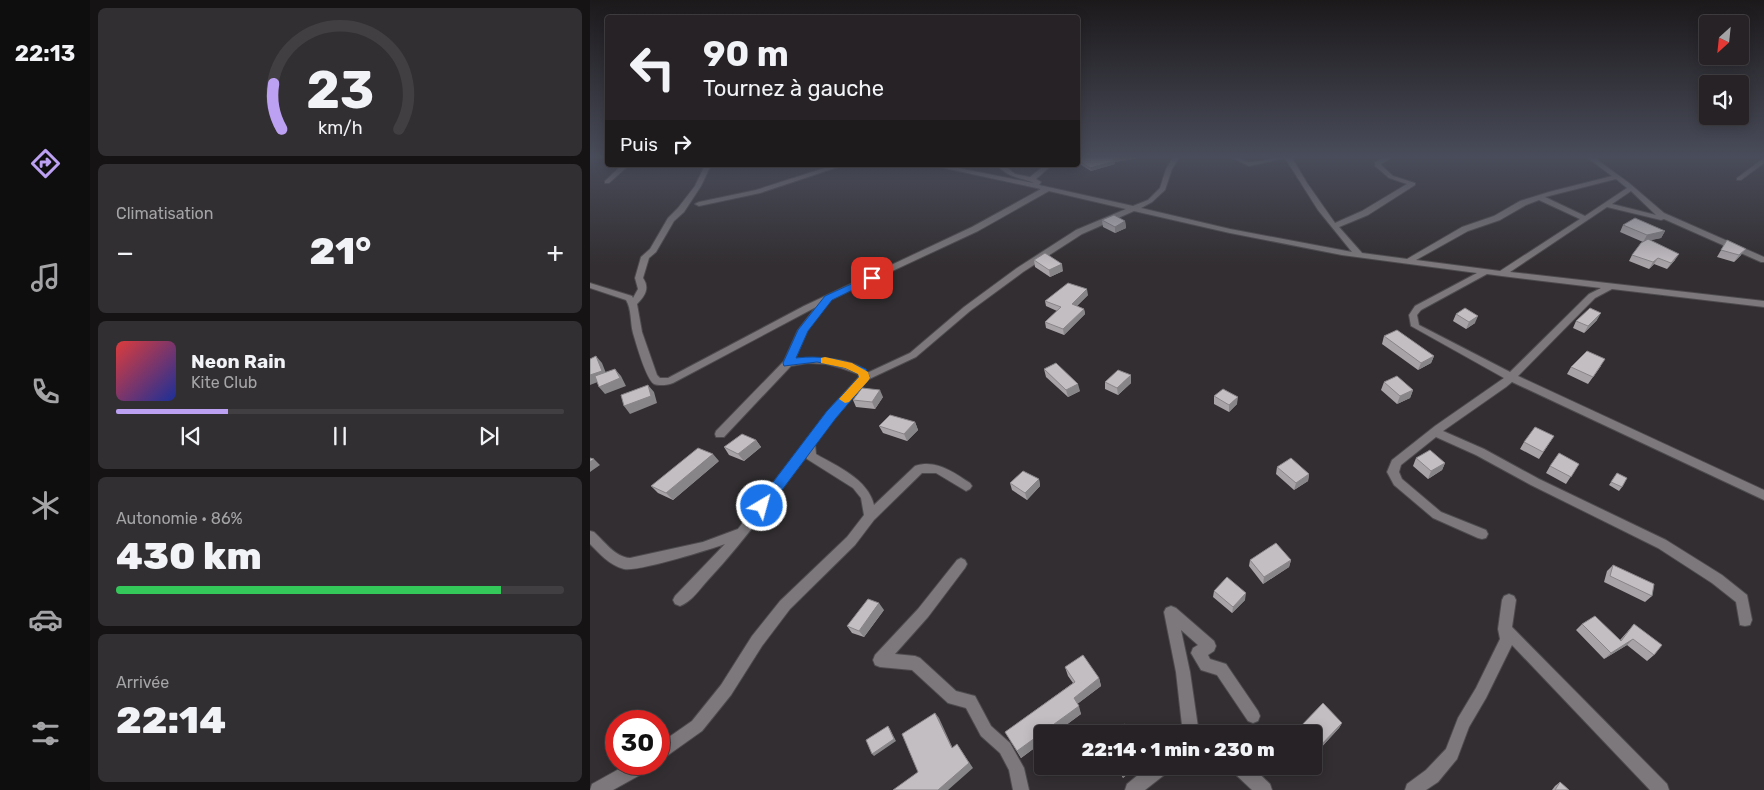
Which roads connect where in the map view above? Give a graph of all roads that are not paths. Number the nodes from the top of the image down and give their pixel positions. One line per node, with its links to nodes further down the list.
1 (693, 193): 26 (street)
2 (756, 193): 12 (street)
3 (1040, 193): 25 (street)
4 (1065, 193): 14 (street)
5 (1159, 193): 14 (street)
6 (1309, 193): 17 (street)
7 (1398, 193): 17 (street)
8 (1555, 193): 11 (street)
9 (1623, 193): 13 (street)
10 (1635, 193): 16 (street)
11 (1539, 197): 15 (street); 20 (street)
12 (699, 204)
13 (1606, 205): 15 (street); 16 (street)
14 (1134, 208): 18 (street); 30 (street)
15 (1586, 219): 22 (street)
16 (1673, 221): 19 (street)
17 (1334, 226): 18 (street)
18 (1360, 256): 20 (street)
19 (1764, 260)
20 (1408, 262): 21 (street)
21 (1485, 272): 22 (street); 29 (street)
22 (1502, 274): 24 (street)
23 (590, 285): 26 (street)
24 (1612, 286): 27 (street); 29 (street)
25 (828, 298): 26 (street); 28 (street)
26 (632, 304)
27 (1764, 304)
28 (788, 363): 30 (street); 32 (street)
29 (1510, 377): 31 (street); 35 (street)
30 (864, 378): 33 (street)
31 (1435, 432): 38 (street); 43 (street)
32 (720, 434)
33 (810, 443): 36 (street); 37 (street)
34 (966, 486): 36 (street)
35 (1764, 495)
36 (870, 516): 47 (street)
37 (744, 532): 39 (street); 41 (street)
38 (1482, 534)
39 (590, 536)
40 (961, 564): 52 (street)
41 (680, 600)
42 (1509, 600): 44 (street)
43 (1745, 620)
44 (1505, 629): 55 (street); 56 (street)
45 (1254, 716): 46 (street)
46 (1191, 725)
47 (670, 745)
48 (624, 775): 51 (street)
49 (1151, 775): 53 (street)
50 (1248, 775): 54 (street)
51 (598, 790)
52 (1021, 790)
53 (1133, 790)
54 (1264, 790)
55 (1413, 790)
56 (1661, 790)

